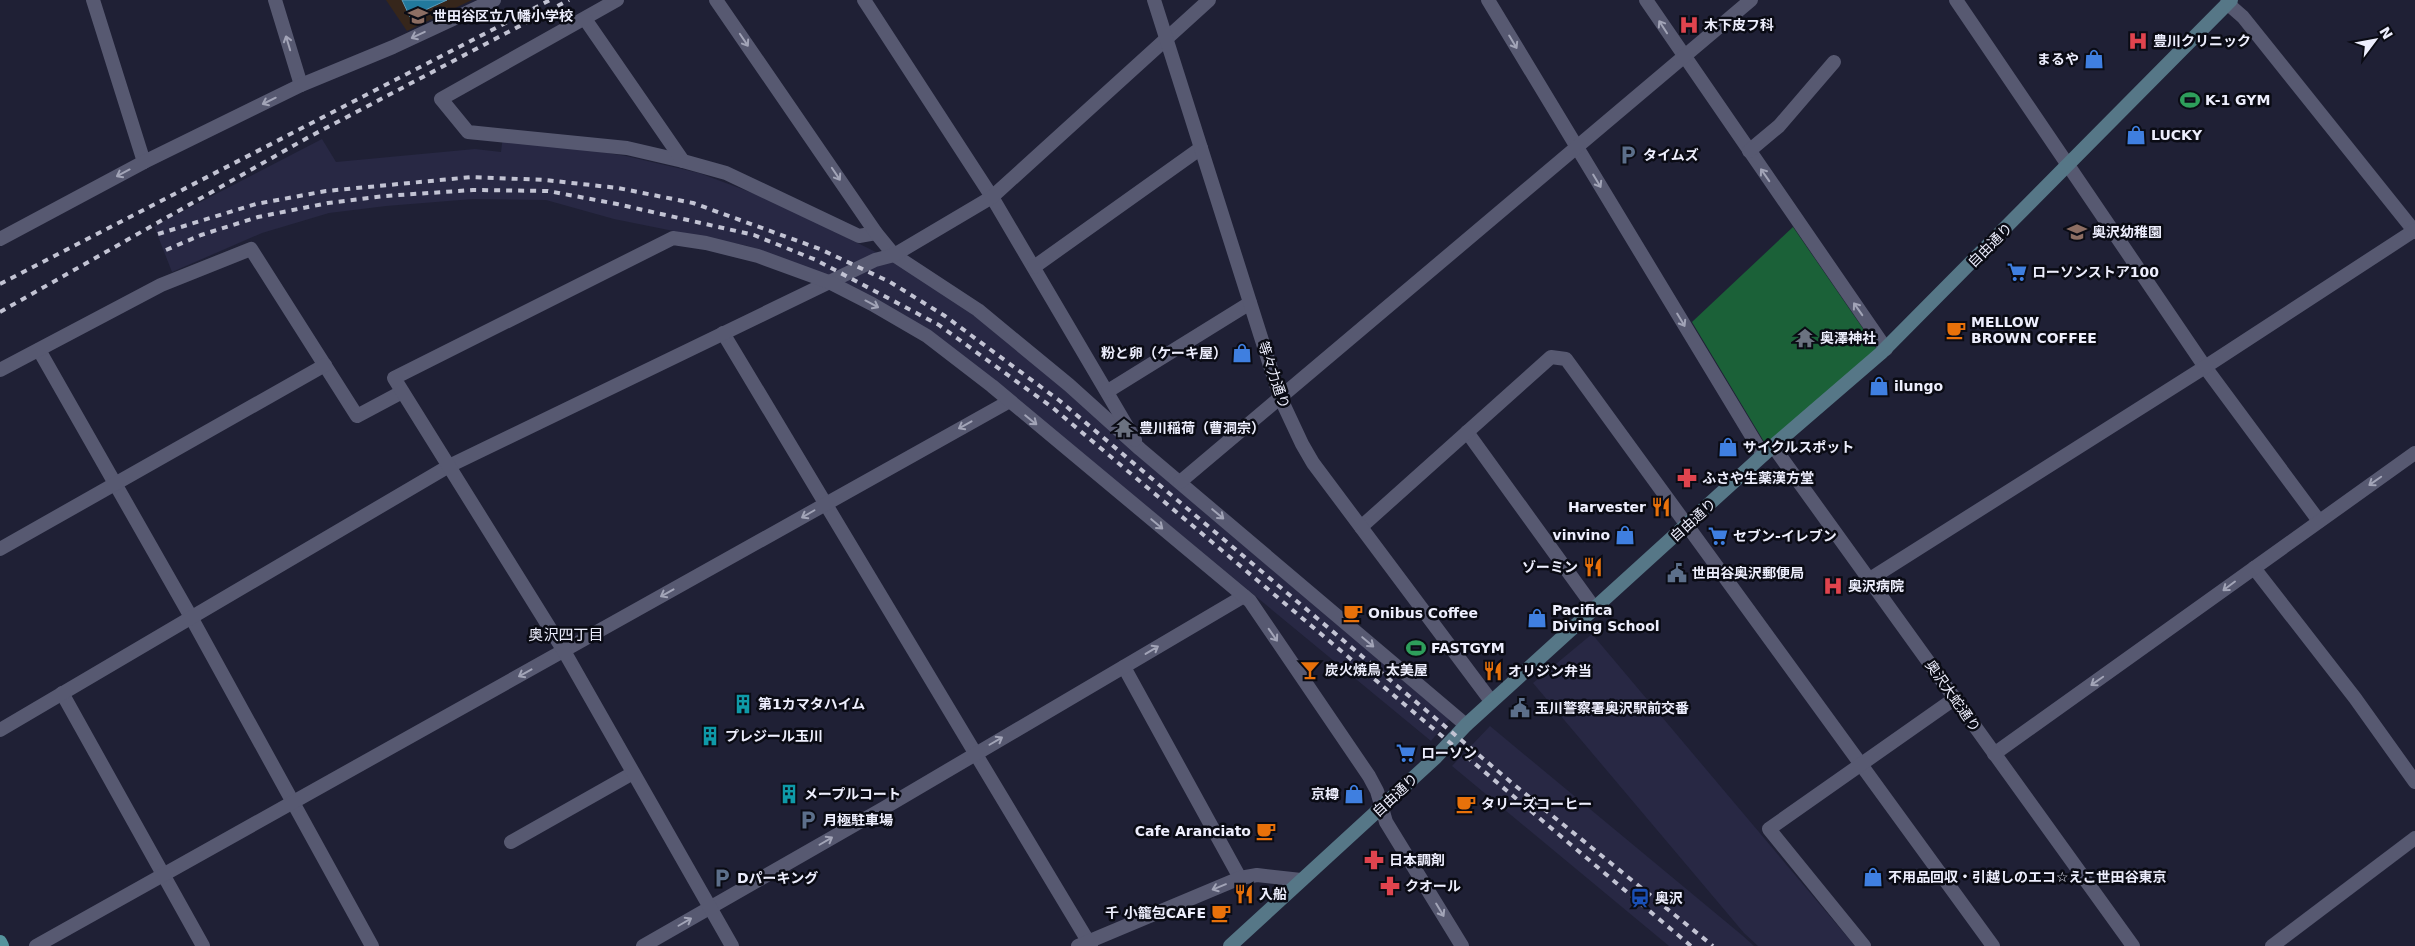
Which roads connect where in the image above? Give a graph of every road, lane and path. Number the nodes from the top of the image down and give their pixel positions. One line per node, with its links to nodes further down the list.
1 (93, 0): 23 (street)
2 (275, 0): 18 (street, one-way to 2)
3 (494, 0): 18 (street, one-way to 18)
4 (617, 0): 14 (street)
5 (716, 0): 27 (street, one-way to 27)
6 (864, 0): 25 (street)
7 (1154, 0): 15 (street, 等々力通り)
8 (1209, 0): 15 (street)
9 (1488, 0): 19 (street, 奥沢大蛇通り, one-way to 19)
10 (1646, 0): 16 (street, one-way to 10)
11 (1751, 0): 16 (street)
12 (1956, 0): 24 (street)
13 (2229, 2): 24 (main road, 自由通り); 26 (street)
14 (585, 19): 22 (street); 22 (street)
15 (1166, 38): 20 (street, 等々力通り); 25 (street)
16 (1683, 58): 19 (street); 21 (street)
17 (1834, 62): 21 (street)
18 (301, 85): 23 (street, one-way to 23)
19 (1576, 147): 41 (street); 45 (street, 奥沢大蛇通り, one-way to 45)
20 (1201, 148): 30 (street); 32 (street, 等々力通り)
21 (1749, 151): 34 (street, one-way to 21)
22 (683, 161): 27 (street)
23 (144, 162): 28 (street, one-way to 28)
24 (2068, 166): 34 (main road, 自由通り); 37 (street)
25 (992, 197): 29 (street); 30 (street)
26 (2415, 231): 37 (street)
27 (876, 233): 29 (street)
28 (0, 239)
29 (894, 255): 31 (street); 44 (street)
30 (1034, 267): 39 (street)
31 (829, 282): 33 (street); 40 (street); 42 (street, one-way to 42)
32 (1250, 303): 39 (street); 41 (street, 等々力通り)
33 (723, 333): 47 (street); 50 (street)
34 (1886, 349): 45 (main road, 自由通り)
35 (39, 350): 36 (street); 38 (street); 49 (street)
36 (325, 365): 40 (street); 49 (street)
37 (2205, 367): 51 (street); 56 (street)
38 (0, 370)
39 (1108, 391): 44 (street)
40 (402, 392): 47 (street)
41 (1280, 397): 48 (street); 53 (street, 等々力通り)
42 (1008, 402): 50 (street, one-way to 50); 57 (street, one-way to 57)
43 (1467, 432): 52 (street); 53 (street); 58 (street)
44 (1140, 449): 48 (street)
45 (1768, 450): 52 (main road, 自由通り); 56 (street, 奥沢大蛇通り)
46 (2415, 453): 51 (street, one-way to 51)
47 (449, 466): 59 (street); 60 (street)
48 (1180, 482): 65 (street, one-way to 65)
49 (114, 485): 54 (street); 59 (street)
50 (826, 504): 60 (street, one-way to 60); 67 (street)
51 (2319, 521): 55 (street)
52 (1687, 526): 58 (main road, 自由通り); 69 (street)
53 (1361, 528): 64 (street, 等々力通り)
54 (0, 549)
55 (2254, 568): 68 (street, one-way to 68); 71 (street)
56 (1870, 579): 63 (street, 奥沢大蛇通り)
57 (1244, 596): 61 (street, one-way to 57); 73 (street, one-way to 73)
58 (1594, 609): 64 (main road, 自由通り)
59 (191, 618): 62 (street); 72 (street)
60 (564, 650): 70 (street); 72 (street, one-way to 72)
61 (1124, 667): 67 (street, one-way to 61); 77 (street)
62 (62, 693): 66 (street); 76 (street)
63 (1954, 699): 68 (street, 奥沢大蛇通り); 69 (street)
64 (1491, 701): 65 (main road, 自由通り)
65 (1466, 724): 73 (main road, 自由通り)
66 (0, 730)
67 (975, 753): 79 (street, one-way to 67); 81 (street)
68 (1994, 754): 92 (street, 奥沢大蛇通り)
69 (1862, 765): 90 (street); 91 (street)
70 (633, 773): 75 (street); 79 (street)
71 (2415, 782)
72 (292, 803): 76 (street); 85 (street)
73 (1382, 806): 78 (main road, 自由通り); 89 (street, one-way to 89)
74 (2415, 838): 93 (street)
75 (511, 842)
76 (163, 874): 83 (street); 84 (street)
77 (1240, 878): 78 (street); 81 (street, one-way to 81)
78 (1301, 880): 88 (main road, 自由通り)
79 (709, 908): 86 (street, one-way to 79); 87 (street)
80 (0, 942): 82 (main road)
81 (1086, 944)
82 (2, 946)
83 (36, 946)
84 (203, 946)
85 (372, 946)
86 (643, 946)
87 (732, 946)
88 (1230, 946)
89 (1462, 946)
90 (1864, 946)
91 (1993, 946)
92 (2133, 946)
93 (2272, 946)

